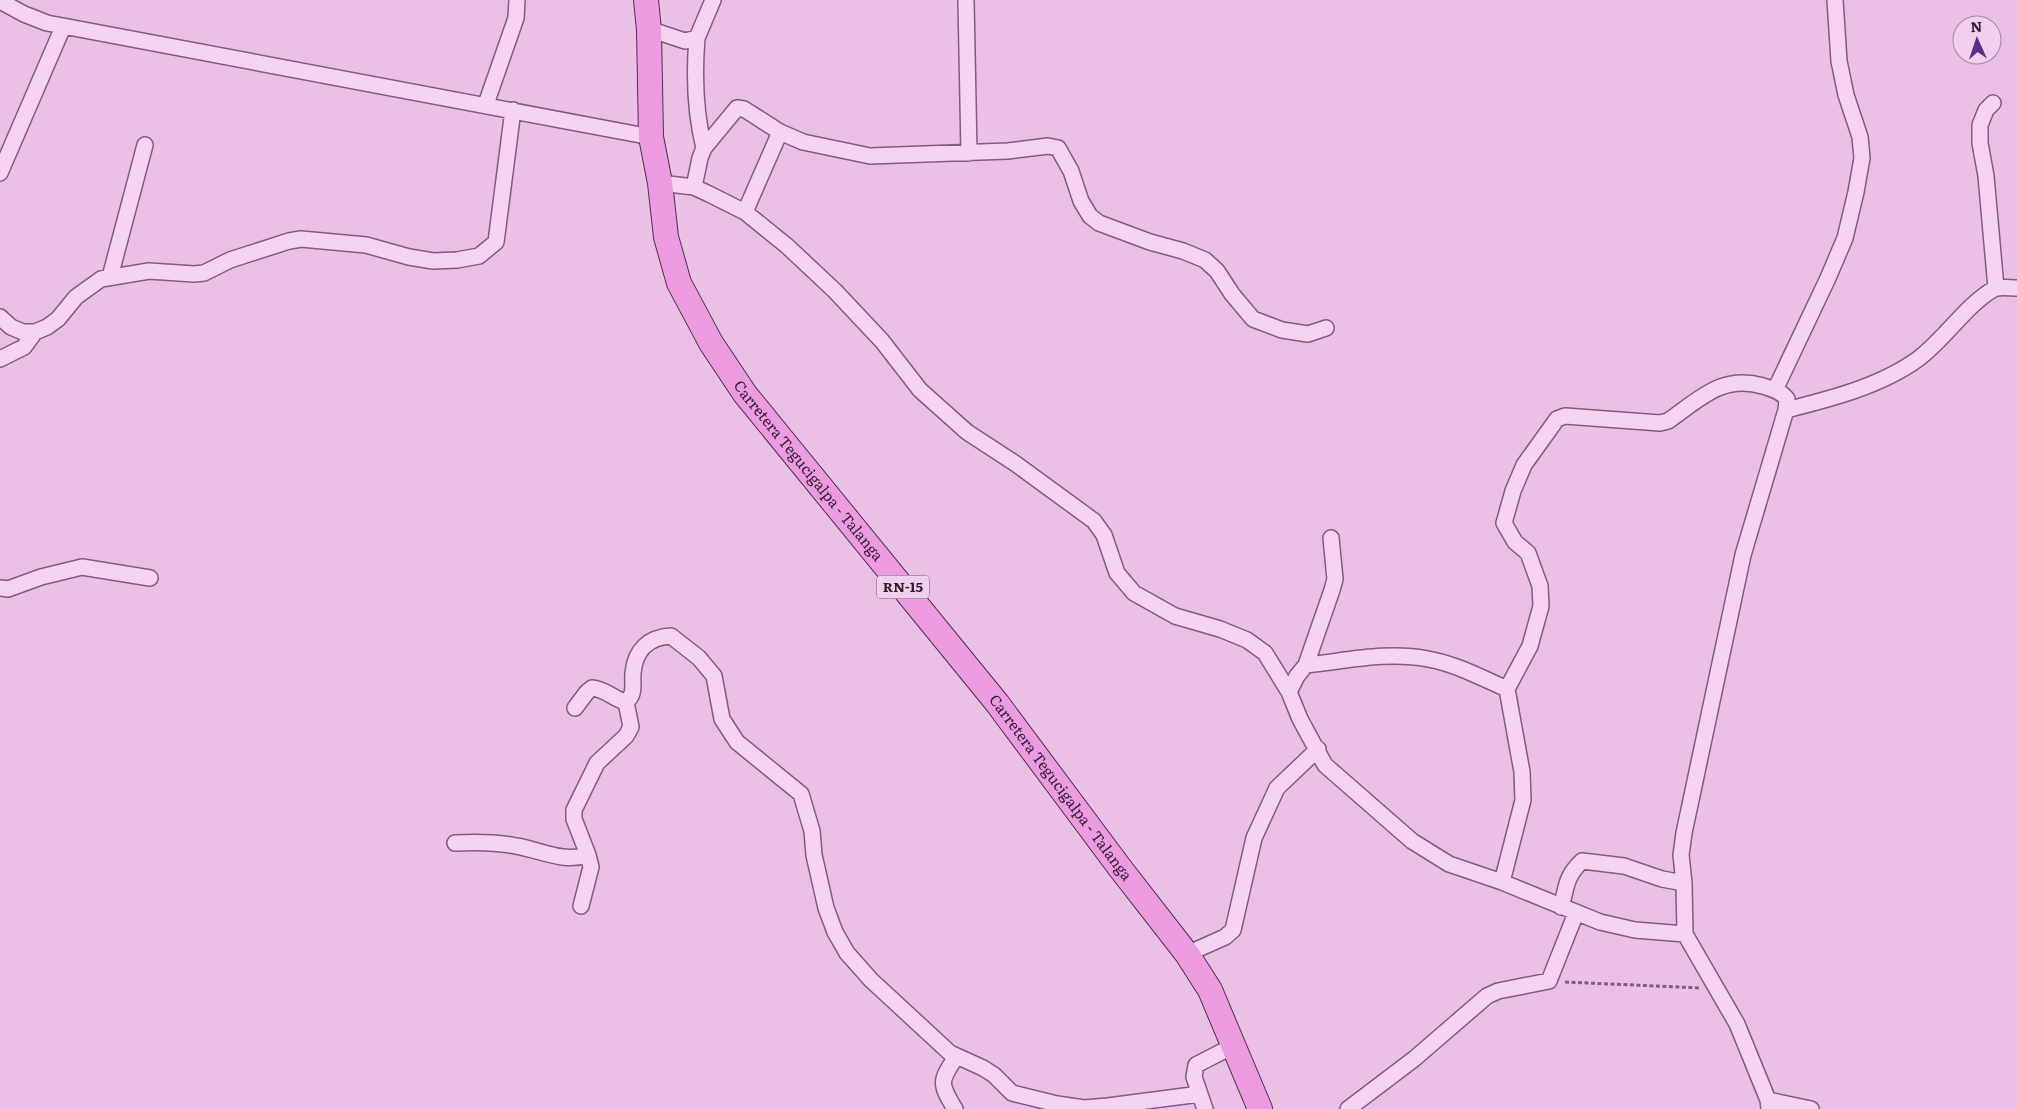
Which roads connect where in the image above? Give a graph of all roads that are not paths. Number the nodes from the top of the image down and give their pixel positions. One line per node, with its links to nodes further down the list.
1 (517, 0): 11 (street)
2 (646, 0): 8 (main road, Carretera Tegucigalpa - Talanga / RN-15)
3 (713, 0): 9 (street)
4 (966, 0): 17 (street)
5 (1835, 0): 29 (street)
6 (0, 1): 7 (street)
7 (63, 26): 11 (street); 18 (street)
8 (649, 29): 9 (street); 14 (main road, Carretera Tegucigalpa - Talanga / RN-15)
9 (697, 38): 16 (street)
10 (1994, 103): 23 (street)
11 (486, 104): 12 (street)
12 (513, 110): 14 (street); 22 (street)
13 (780, 132): 16 (street); 17 (street); 21 (street)
14 (651, 136): 19 (main road, Carretera Tegucigalpa - Talanga / RN-15)
15 (145, 144): 22 (street)
16 (704, 148): 20 (street)
17 (969, 153): 26 (street)
18 (0, 173)
19 (660, 183): 20 (street); 47 (main road, Carretera Tegucigalpa - Talanga / RN-15)
20 (694, 187): 21 (street)
21 (745, 212): 36 (street)
22 (110, 277): 27 (street)
23 (1996, 288): 24 (street); 30 (street)
24 (2017, 288)
25 (0, 317): 27 (street)
26 (1326, 328)
27 (36, 332): 28 (street)
28 (0, 358)
29 (1775, 390): 30 (street); 35 (street)
30 (1786, 410): 43 (street)
31 (1331, 538): 34 (street)
32 (150, 578): 33 (street)
33 (0, 588)
34 (1306, 665): 35 (street); 36 (street)
35 (1507, 689): 42 (street)
36 (1288, 692): 39 (street)
37 (626, 702): 38 (street); 41 (street); 49 (street)
38 (575, 708)
39 (1318, 749): 42 (street); 47 (street)
40 (455, 843): 41 (street)
41 (588, 855): 44 (street)
42 (1502, 882): 45 (street)
43 (1684, 883): 45 (street); 46 (street)
44 (581, 906)
45 (1568, 910): 46 (street); 57 (street)
46 (1685, 934): 52 (street)
47 (1187, 954): 48 (main road, Carretera Tegucigalpa - Talanga / RN-15)
48 (1233, 1046): 51 (street); 56 (main road, Carretera Tegucigalpa - Talanga / RN-15)
49 (956, 1057): 50 (street); 53 (street)
50 (1012, 1093): 51 (street); 54 (street)
51 (1200, 1094): 55 (street)
52 (1769, 1105): 58 (street)
53 (955, 1109)
54 (1018, 1109)
55 (1205, 1109)
56 (1260, 1109)
57 (1348, 1109)
58 (1812, 1109)

